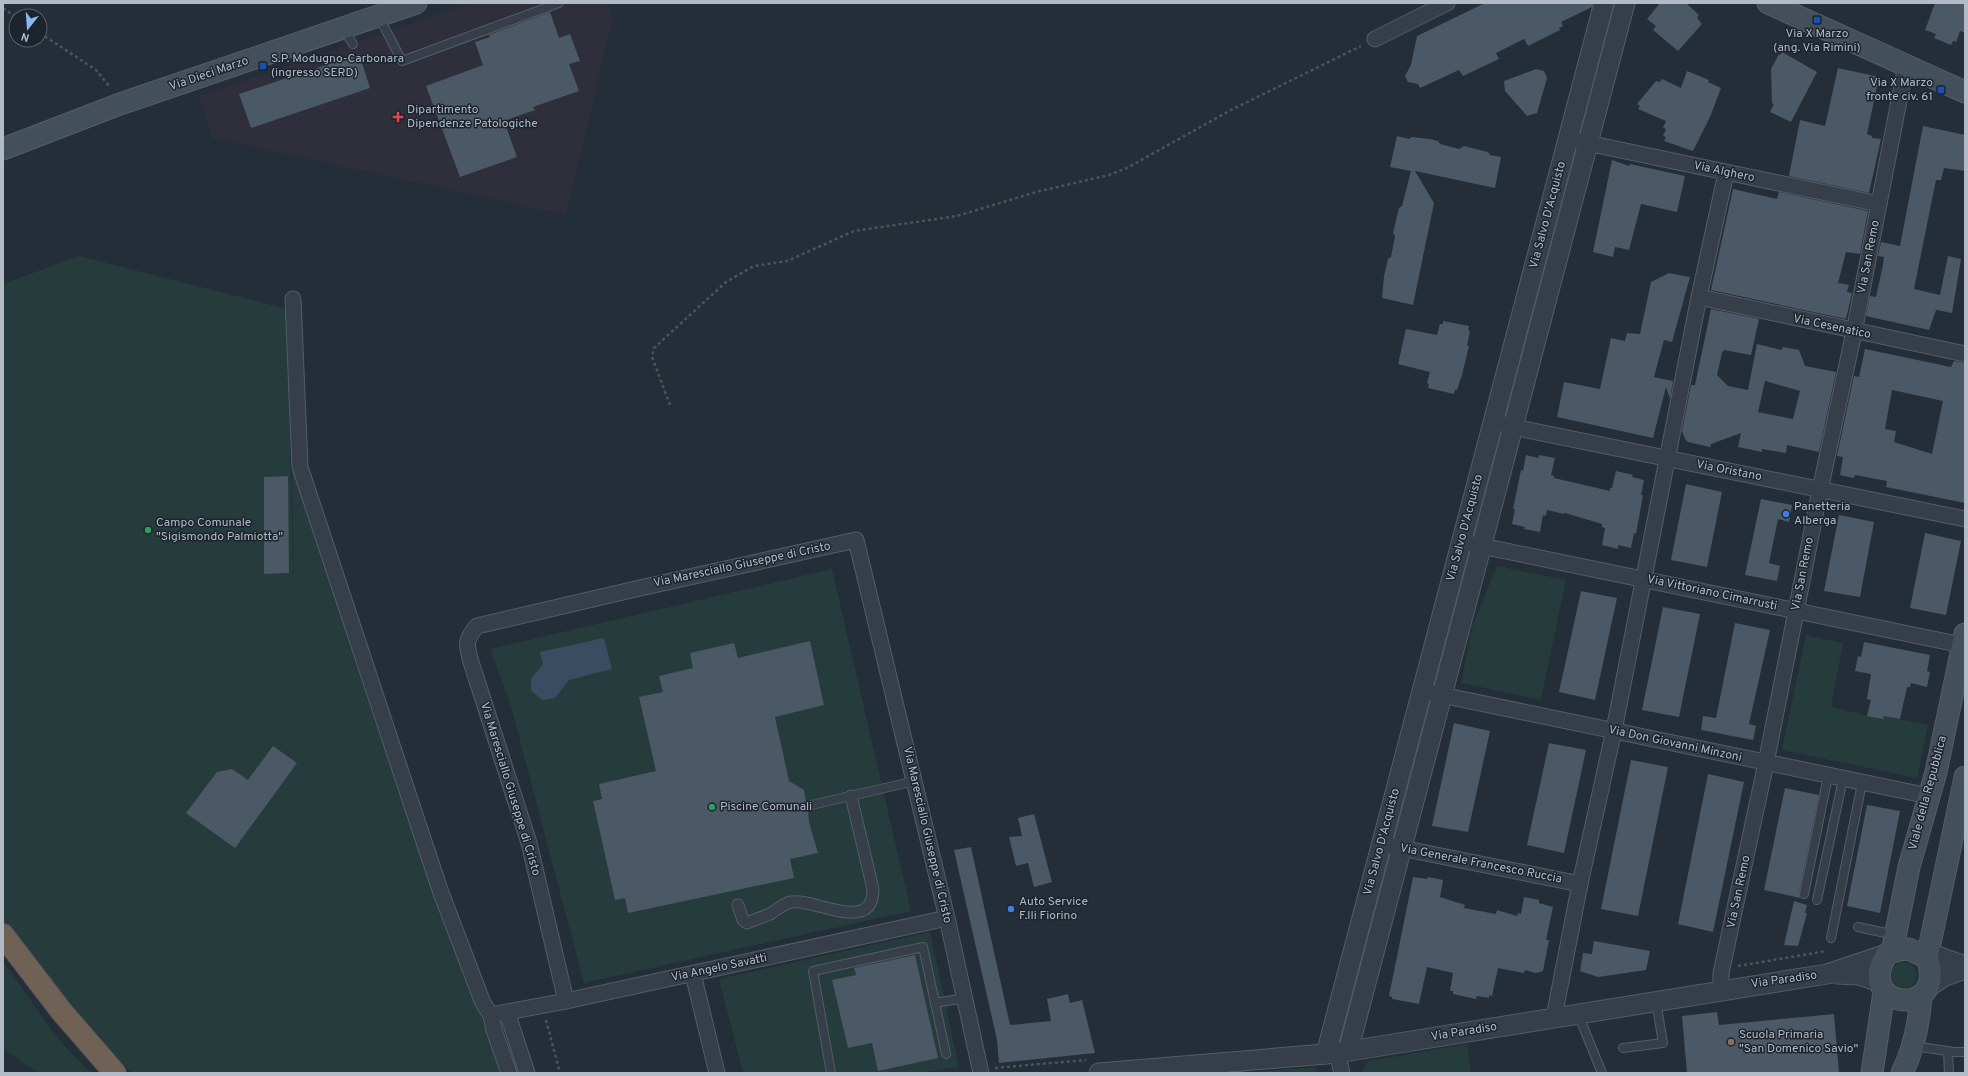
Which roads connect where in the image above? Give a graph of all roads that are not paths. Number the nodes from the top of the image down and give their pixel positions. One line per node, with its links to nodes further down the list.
1 (416, 3): 7 (main road, Via Dieci Marzo)
2 (559, 3): 7 (lane)
3 (1447, 3): 8 (street)
4 (1604, 3): 11 (street, Via Salvo D'Acquisto)
5 (1625, 3): 12 (street, Via Salvo D'Acquisto)
6 (1768, 3): 9 (main road)
7 (379, 17): 13 (main road, Via Dieci Marzo)
8 (1375, 39)
9 (1906, 64): 10 (main road); 15 (street, Via San Remo)
10 (1965, 92)
11 (1568, 139): 12 (street, Via Alghero); 20 (street, Via Salvo D'Acquisto)
12 (1588, 144): 14 (street, Via Alghero); 21 (street, Via Salvo D'Acquisto)
13 (3, 149)
14 (1726, 172): 15 (street, Via Alghero); 16 (street)
15 (1879, 204): 18 (street, Via San Remo)
16 (1699, 297): 18 (street, Via Cesenatico); 22 (street)
17 (293, 299): 67 (street)
18 (1854, 332): 19 (street, Via Cesenatico); 23 (street, Via San Remo)
19 (1965, 354)
20 (1493, 422): 21 (street, Via Oristano); 25 (street, Via Salvo D'Acquisto)
21 (1513, 427): 22 (street, Via Oristano); 26 (street, Via Salvo D'Acquisto)
22 (1667, 459): 23 (street, Via Oristano); 27 (street)
23 (1820, 490): 24 (street, Via Oristano); 28 (street, Via San Remo)
24 (1965, 519)
25 (1462, 542): 26 (street, Via Vittoriano Cimarrusti); 30 (street, Via Salvo D'Acquisto)
26 (1481, 546): 27 (street, Via Vittoriano Cimarrusti); 31 (street, Via Salvo D'Acquisto)
27 (1643, 579): 28 (street, Via Vittoriano Cimarrusti); 32 (street)
28 (1796, 610): 29 (street, Via Vittoriano Cimarrusti); 33 (street, Via San Remo)
29 (1964, 639): 40 (main road, Viale della Repubblica)
30 (1422, 691): 31 (street, Via Don Giovanni Minzoni); 42 (street, Via Salvo D'Acquisto)
31 (1442, 696): 32 (street, Via Don Giovanni Minzoni); 43 (street, Via Salvo D'Acquisto)
32 (1614, 730): 33 (street, Via Don Giovanni Minzoni); 44 (street)
33 (1766, 763): 34 (street, Via Don Giovanni Minzoni); 59 (street, Via San Remo)
34 (1828, 776): 36 (street, Via Don Giovanni Minzoni); 45 (lane)
35 (1965, 776): 53 (main road)
36 (1844, 779): 38 (street, Via Don Giovanni Minzoni); 46 (lane)
37 (915, 781): 39 (lane); 48 (street, Via Maresciallo Giuseppe di Cristo); 62 (street, Via Maresciallo Giuseppe di Cristo)
38 (1862, 783): 40 (street, Via Don Giovanni Minzoni); 51 (lane)
39 (851, 796): 41 (lane); 47 (street)
40 (1929, 796): 52 (main road, Viale della Repubblica)
41 (807, 806)
42 (1382, 844): 43 (street, Via Generale Francesco Ruccia); 73 (street, Via Salvo D'Acquisto)
43 (1401, 849): 44 (street, Via Generale Francesco Ruccia); 73 (street, Via Salvo D'Acquisto)
44 (1580, 884): 68 (street)
45 (1804, 894)
46 (1818, 900)
47 (738, 905)
48 (947, 918): 56 (street, Via Angelo Savatti); 61 (street, Via Maresciallo Giuseppe di Cristo)
49 (1858, 927): 52 (lane)
50 (3, 936): 76 (highway)
51 (1831, 938)
52 (1891, 947): 53 (main road); 57 (street, Via Paradiso); 58 (main road)
53 (1927, 958): 54 (street); 60 (main road)
54 (1965, 966)
55 (1965, 969): 60 (street)
56 (693, 974): 62 (street, Via Angelo Savatti); 79 (street)
57 (1827, 974): 58 (street, Via Paradiso); 59 (street, Via Paradiso)
58 (1882, 987): 60 (main road); 85 (main road)
59 (1721, 990): 63 (street, Via Paradiso)
60 (1924, 992): 69 (main road)
61 (965, 998): 64 (lane); 81 (street, Via Maresciallo Giuseppe di Cristo)
62 (566, 1001): 65 (street, Via Angelo Savatti)
63 (1656, 1001): 66 (street, Via Paradiso); 70 (lane)
64 (935, 1003): 74 (lane); 80 (lane)
65 (507, 1012): 67 (street, Via Angelo Savatti); 78 (street)
66 (1577, 1013): 68 (street, Via Paradiso); 84 (lane)
67 (491, 1015): 77 (street)
68 (1554, 1017): 73 (street, Via Paradiso)
69 (1913, 1046): 71 (lane); 86 (main road)
70 (1623, 1048)
71 (1948, 1052): 72 (lane); 87 (lane)
72 (1965, 1052)
73 (1337, 1053): 75 (street, Via Paradiso); 83 (street)
74 (946, 1054)
75 (1150, 1071): 82 (street, Via Paradiso)
76 (115, 1073)
77 (509, 1073)
78 (527, 1073)
79 (718, 1073)
80 (831, 1073)
81 (981, 1073)
82 (1099, 1073)
83 (1342, 1073)
84 (1602, 1073)
85 (1872, 1073)
86 (1902, 1073)
87 (1949, 1073)

